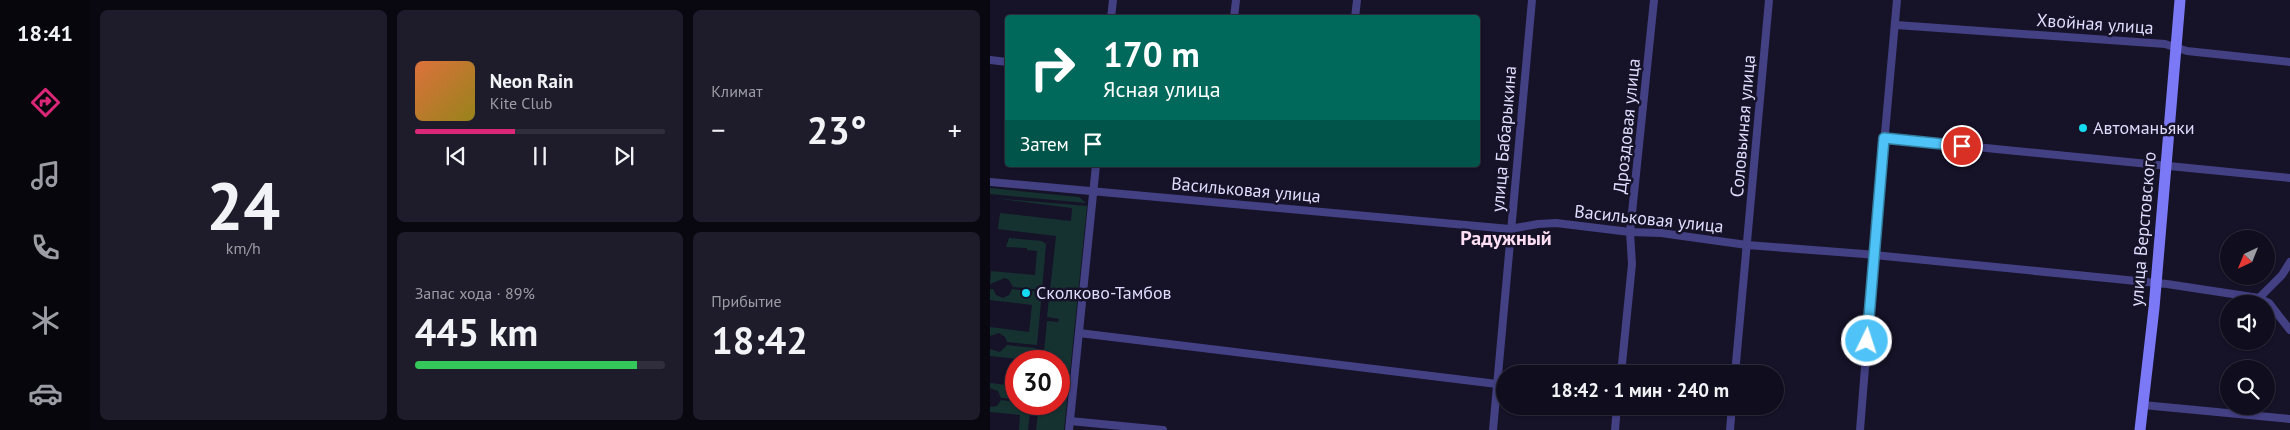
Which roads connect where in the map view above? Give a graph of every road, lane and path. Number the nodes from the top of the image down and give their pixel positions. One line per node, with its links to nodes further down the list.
1 (1113, 0): 9 (street)
2 (1236, 0): 10 (street)
3 (1357, 0): 11 (street)
4 (1532, 0): 23 (street, улица Бабарыкина)
5 (1654, 0): 24 (street, Дроздовая улица)
6 (1769, 0): 25 (street, Соловьиная улица)
7 (1897, 0): 12 (street)
8 (2180, 0): 13 (street, улица Верстовского)
9 (1111, 15)
10 (1234, 15)
11 (1356, 15)
12 (1896, 25): 13 (street, Хвойная улица); 17 (street)
13 (2176, 49): 16 (street, Хвойная улица); 18 (street, улица Верстовского)
14 (990, 60): 15 (street)
15 (1005, 62)
16 (2290, 62)
17 (1884, 138): 18 (street); 26 (street)
18 (2167, 166): 20 (street); 28 (street, улица Верстовского)
19 (1096, 167): 22 (street)
20 (2290, 178)
21 (990, 182): 22 (street, Васильковая улица)
22 (1093, 191): 23 (street, Васильковая улица); 33 (street)
23 (1510, 229): 24 (street, Васильковая улица); 34 (street, улица Бабарыкина)
24 (1630, 232): 25 (street, Васильковая улица); 35 (street, Дроздовая улица)
25 (1747, 245): 26 (street, Васильковая улица); 36 (street, Соловьиная улица)
26 (1874, 255): 28 (street, Васильковая улица); 48 (street)
27 (2290, 262): 30 (street)
28 (2156, 283): 29 (street, Васильковая улица); 39 (street, улица Верстовского)
29 (2238, 295)
30 (2262, 295)
31 (2275, 311): 32 (street)
32 (2290, 330)
33 (1079, 333): 37 (street); 43 (street)
34 (1499, 365)
35 (1622, 365)
36 (1736, 365)
37 (1496, 384)
38 (1496, 396): 45 (street, улица Бабарыкина)
39 (2143, 405): 42 (street); 49 (street, улица Верстовского)
40 (1616, 415): 46 (street)
41 (1731, 415): 47 (street)
42 (2290, 419)
43 (1070, 426): 44 (street)
44 (1163, 430)
45 (1493, 430)
46 (1614, 430)
47 (1730, 430)
48 (1860, 430)
49 (2140, 430)

